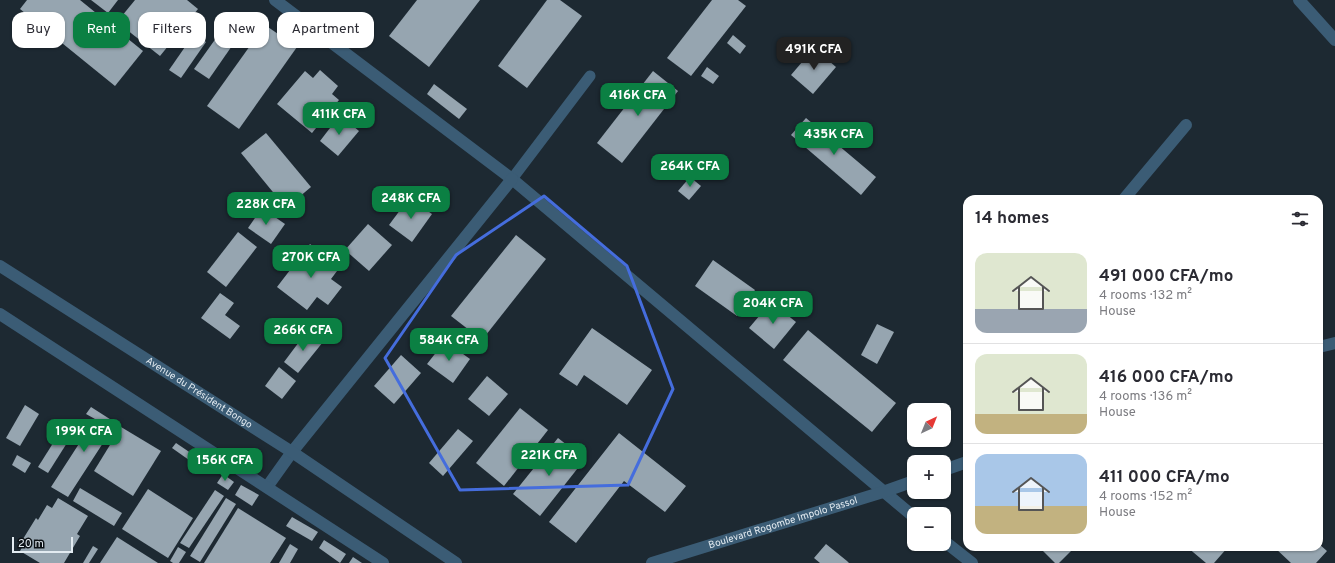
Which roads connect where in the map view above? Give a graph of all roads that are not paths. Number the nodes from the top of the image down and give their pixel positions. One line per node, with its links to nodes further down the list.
1 (275, 0): 6 (street)
2 (1299, 0): 3 (street)
3 (1335, 40)
4 (590, 76): 6 (lane)
5 (1186, 125): 7 (street)
6 (512, 179): 12 (street); 17 (street)
7 (1127, 195)
8 (0, 266): 12 (street, Avenue du Président Bongo)
9 (0, 314): 16 (street)
10 (1335, 343): 11 (street)
11 (1323, 346)
12 (292, 452): 16 (street); 21 (street, Avenue du Président Bongo)
13 (963, 463): 14 (street)
14 (951, 468)
15 (907, 483): 17 (street, Boulevard Rogombe Impolo Passol)
16 (267, 487): 20 (street)
17 (883, 492): 18 (street); 22 (street, Boulevard Rogombe Impolo Passol)
18 (907, 511)
19 (951, 546): 23 (street)
20 (383, 563)
21 (456, 563)
22 (652, 563)
23 (972, 563)

